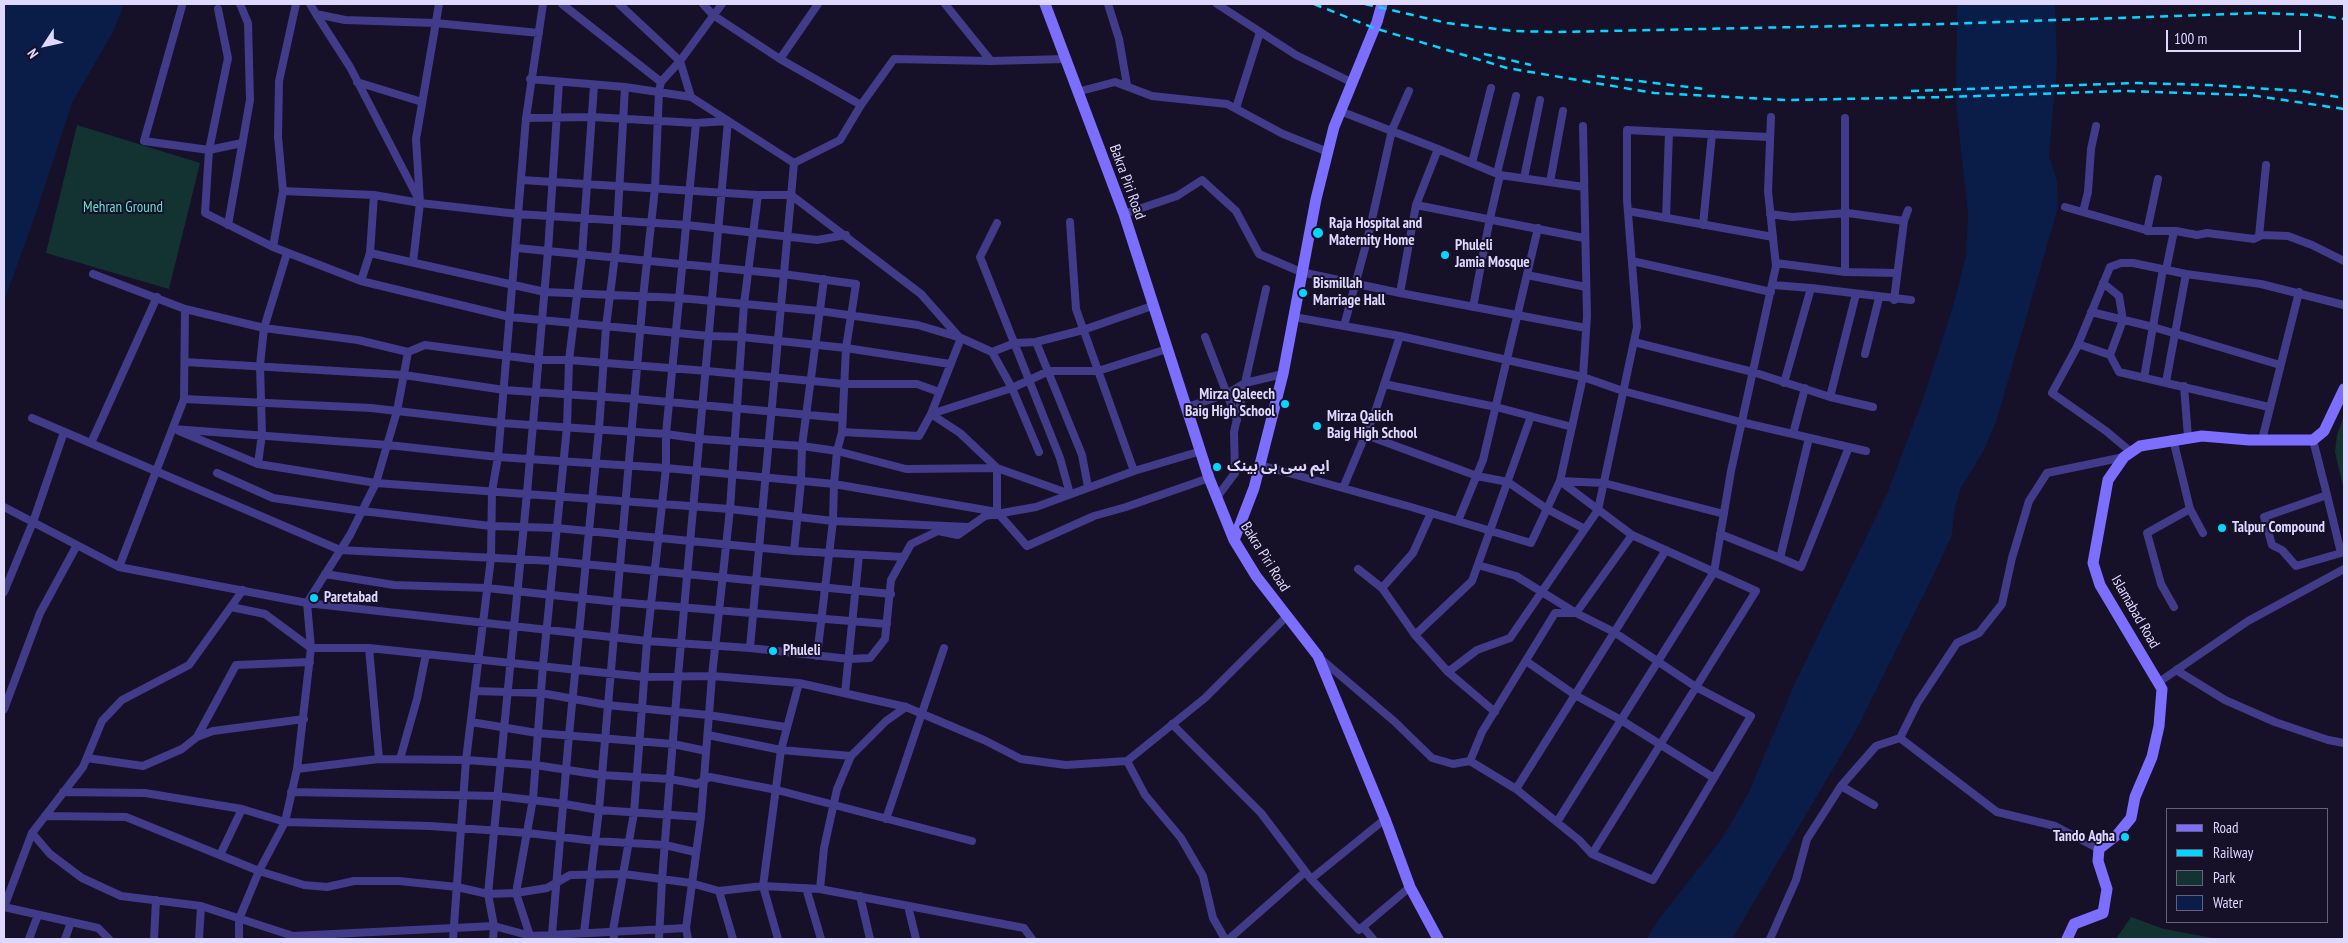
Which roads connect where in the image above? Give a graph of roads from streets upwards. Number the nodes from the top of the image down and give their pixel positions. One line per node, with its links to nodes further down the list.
1 (240, 4): 62 (street)
2 (296, 4): 79 (street)
3 (310, 4): 18 (street)
4 (439, 4): 20 (street)
5 (542, 4): 22 (street)
6 (562, 4): 30 (street)
7 (619, 4): 25 (street)
8 (703, 4): 19 (street)
9 (722, 4): 19 (street)
10 (818, 4): 23 (street)
11 (946, 4): 26 (street)
12 (1045, 4): 24 (street, Bakra Piri Road)
13 (1108, 4): 33 (street)
14 (1217, 4): 21 (street)
15 (1382, 4): 31 (street)
16 (182, 6): 64 (street)
17 (218, 9): 64 (street)
18 (316, 14): 20 (street); 28 (street)
19 (713, 15): 23 (street); 25 (street)
20 (435, 23): 22 (street); 42 (street)
21 (1260, 32): 31 (street); 44 (street)
22 (539, 33): 27 (street)
23 (780, 59): 43 (street)
24 (1065, 59): 26 (street); 38 (street, Bakra Piri Road)
25 (680, 61): 30 (street); 40 (street)
26 (991, 61): 43 (street)
27 (530, 80): 29 (street); 50 (street)
28 (357, 82): 42 (street); 85 (street)
29 (559, 82): 32 (street); 47 (street)
30 (661, 82): 36 (street)
31 (1351, 82): 45 (street)
32 (594, 84): 34 (street); 48 (street)
33 (1127, 85): 38 (street); 44 (street)
34 (625, 87): 36 (street); 52 (street)
35 (1491, 88): 67 (street)
36 (659, 91): 40 (street); 54 (street)
37 (1409, 91): 58 (street)
38 (1076, 92): 93 (street, Bakra Piri Road)
39 (1516, 96): 69 (street)
40 (691, 97): 53 (street)
41 (1540, 100): 70 (street)
42 (422, 102): 85 (street)
43 (861, 105): 66 (street)
44 (1236, 108): 65 (street)
45 (1340, 111): 58 (street); 65 (street)
46 (1563, 111): 74 (street)
47 (556, 116): 48 (street); 50 (street); 73 (street)
48 (592, 117): 52 (street); 75 (street)
49 (1770, 117): 61 (street)
50 (526, 118): 72 (street)
51 (1845, 118): 91 (street)
52 (624, 120): 54 (street); 76 (street)
53 (728, 121): 55 (street); 66 (street); 81 (street)
54 (659, 122): 55 (street); 78 (street)
55 (696, 123): 80 (street)
56 (1583, 126): 77 (street)
57 (2096, 126): 90 (street)
58 (1392, 130): 63 (street); 142 (street)
59 (1669, 132): 60 (street); 89 (street); 98 (street)
60 (1712, 134): 61 (street); 106 (street)
61 (1768, 137): 94 (street)
62 (242, 143): 64 (street); 104 (street)
63 (1438, 149): 67 (street); 86 (street)
64 (209, 150): 104 (street)
65 (1328, 152): 133 (street)
66 (794, 163): 84 (street)
67 (1472, 163): 69 (street)
68 (2266, 165): 114 (street)
69 (1499, 174): 70 (street); 97 (street)
70 (1524, 178): 74 (street)
71 (2158, 178): 109 (street)
72 (522, 180): 73 (street); 92 (street)
73 (552, 182): 75 (street); 95 (street)
74 (1550, 182): 77 (street)
75 (587, 184): 76 (street); 96 (street)
76 (619, 187): 78 (street); 99 (street)
77 (1584, 187): 116 (street)
78 (655, 188): 80 (street); 101 (street)
79 (283, 190): 82 (street); 117 (street)
80 (690, 190): 81 (street); 105 (street)
81 (723, 193): 83 (street); 108 (street)
82 (374, 195): 85 (street); 121 (street)
83 (758, 195): 84 (street); 111 (street)
84 (791, 195): 112 (street); 113 (street)
85 (420, 204): 92 (street); 127 (street)
86 (1416, 205): 97 (street); 152 (street)
87 (2065, 207): 90 (street)
88 (1908, 210): 100 (street)
89 (1628, 211): 98 (street); 125 (street)
90 (2083, 212): 109 (street)
91 (1845, 213): 94 (street); 100 (street); 134 (street)
92 (518, 214): 95 (street); 118 (street)
93 (1124, 214): 133 (street); 164 (street, Bakra Piri Road)
94 (1770, 214): 115 (street)
95 (549, 215): 96 (street); 119 (street)
96 (585, 217): 99 (street); 122 (street)
97 (1490, 218): 107 (street); 166 (street)
98 (1666, 218): 106 (street)
99 (616, 220): 101 (street); 123 (street)
100 (1904, 221): 135 (street)
101 (652, 222): 105 (street); 124 (street)
102 (1070, 222): 183 (street)
103 (997, 223): 194 (street)
104 (228, 225): 117 (street)
105 (687, 225): 108 (street); 129 (street)
106 (1703, 225): 115 (street)
107 (1538, 228): 116 (street); 139 (street)
108 (719, 229): 111 (street); 130 (street)
109 (2147, 231): 110 (street)
110 (2174, 231): 114 (street); 131 (street)
111 (752, 232): 113 (street); 132 (street)
112 (846, 235): 113 (street); 190 (street)
113 (788, 236): 137 (street)
114 (2259, 236): 126 (street)
115 (1773, 237): 128 (street)
116 (1584, 238): 145 (street)
117 (273, 248): 120 (street)
118 (517, 248): 119 (street); 144 (street)
119 (548, 250): 122 (street); 149 (street)
120 (287, 253): 141 (street); 180 (street)
121 (370, 253): 127 (street); 141 (street)
122 (582, 255): 123 (street); 151 (street)
123 (614, 259): 124 (street); 153 (street)
124 (648, 260): 129 (street); 156 (street)
125 (1632, 261): 146 (street); 193 (street)
126 (2344, 261)
127 (413, 262): 144 (street)
128 (1776, 263): 134 (street); 146 (street)
129 (682, 264): 130 (street); 157 (street)
130 (715, 266): 132 (street); 161 (street)
131 (2165, 269): 138 (street); 143 (street); 179 (street)
132 (747, 271): 137 (street); 162 (street)
133 (1302, 272): 142 (street); 173 (street)
134 (1845, 272): 135 (street)
135 (1897, 273): 159 (street)
136 (93, 274): 155 (street)
137 (783, 274): 140 (street); 165 (street)
138 (2186, 274): 150 (street); 185 (street)
139 (1527, 275): 145 (street); 171 (street)
140 (824, 279): 168 (street); 170 (street)
141 (361, 281): 172 (street)
142 (1356, 282): 152 (street); 177 (street)
143 (2103, 283): 169 (street); 174 (street)
144 (513, 285): 149 (street); 172 (street)
145 (1586, 287): 181 (street)
146 (1772, 288): 147 (street); 217 (street)
147 (1811, 288): 154 (street); 228 (street)
148 (1266, 289): 227 (street)
149 (545, 292): 151 (street); 175 (street)
150 (2299, 292): 163 (street); 211 (street)
151 (577, 293): 153 (street); 176 (street)
152 (1400, 293): 166 (street)
153 (610, 294): 156 (street); 178 (street)
154 (1856, 294): 158 (street); 242 (street)
155 (157, 297): 167 (street); 282 (street)
156 (643, 298): 157 (street); 182 (street)
157 (680, 298): 161 (street); 184 (street)
158 (1879, 298): 159 (street); 201 (street)
159 (1894, 300): 160 (street)
160 (1911, 300)
161 (712, 301): 162 (street); 186 (street)
162 (744, 304): 165 (street); 188 (street)
163 (2344, 305)
164 (1152, 306): 183 (street); 198 (street, Bakra Piri Road)
165 (780, 307): 168 (street); 191 (street)
166 (1473, 307): 171 (street)
167 (186, 309): 180 (street); 207 (street)
168 (820, 311): 170 (street); 196 (street)
169 (2091, 312): 174 (street); 195 (street)
170 (853, 315): 190 (street); 197 (street)
171 (1517, 315): 181 (street); 206 (street)
172 (510, 317): 175 (street); 202 (street)
173 (1294, 317): 177 (street); 219 (street)
174 (2122, 320): 179 (street); 203 (street)
175 (542, 321): 176 (street); 204 (street)
176 (573, 324): 178 (street); 205 (street)
177 (1344, 326): 187 (street)
178 (606, 327): 182 (street); 208 (street)
179 (2153, 327): 185 (street); 224 (street)
180 (264, 328): 199 (street); 210 (street)
181 (1586, 328): 221 (street)
182 (641, 329): 184 (street); 212 (street)
183 (1083, 330): 192 (street); 216 (street)
184 (677, 332): 186 (street); 213 (street)
185 (2174, 333): 211 (street); 226 (street)
186 (709, 336): 188 (street); 214 (street)
187 (1400, 336): 206 (street); 230 (street)
188 (742, 337): 191 (street); 218 (street)
189 (1205, 337): 240 (street)
190 (961, 338): 200 (street); 209 (street)
191 (777, 340): 196 (street); 222 (street)
192 (1036, 342): 194 (street); 215 (street)
193 (1634, 342): 217 (street); 236 (street)
194 (1015, 343): 200 (street); 223 (street)
195 (2078, 344): 203 (street); 291 (street)
196 (815, 345): 197 (street); 225 (street)
197 (846, 348): 209 (street); 229 (street)
198 (1167, 349): 216 (street); 249 (street, Bakra Piri Road)
199 (408, 352): 202 (street); 220 (street)
200 (992, 352): 232 (street)
201 (1865, 354)
202 (505, 355): 204 (street); 235 (street)
203 (2110, 355): 224 (street)
204 (538, 360): 205 (street); 237 (street)
205 (570, 360): 208 (street); 239 (street)
206 (1507, 361): 221 (street); 250 (street)
207 (185, 362): 210 (street); 244 (street)
208 (604, 364): 212 (street); 241 (street)
209 (950, 364): 238 (street)
210 (260, 365): 220 (street); 245 (street)
211 (2280, 365): 252 (street)
212 (638, 366): 213 (street); 243 (street)
213 (672, 368): 214 (street); 246 (street)
214 (707, 370): 218 (street); 247 (street)
215 (1049, 371): 216 (street); 223 (street); 315 (street)
216 (1098, 371): 301 (street)
217 (1753, 372): 228 (street); 261 (street)
218 (739, 374): 222 (street); 248 (street)
219 (1283, 374): 227 (street); 297 (street)
220 (404, 375): 235 (street); 253 (street)
221 (1583, 377): 236 (street); 265 (street)
222 (773, 378): 225 (street); 254 (street)
223 (1029, 378): 232 (street); 319 (street)
224 (2144, 378): 226 (street)
225 (812, 380): 229 (street); 256 (street)
226 (2166, 382): 231 (street)
227 (1245, 383): 240 (street); 260 (street)
228 (1784, 383): 233 (street)
229 (844, 384): 238 (street); 259 (street)
230 (1384, 384): 250 (street); 274 (street)
231 (2184, 386): 252 (street); 276 (street)
232 (1012, 388): 255 (street); 290 (street)
233 (1805, 388): 242 (street); 273 (street)
234 (2344, 389): 280 (street)
235 (504, 390): 237 (street); 262 (street)
236 (1623, 391): 261 (street); 313 (street)
237 (535, 392): 239 (street); 263 (street)
238 (940, 392): 255 (street)
239 (569, 393): 241 (street); 264 (street)
240 (1227, 394): 249 (street); 260 (street)
241 (601, 397): 243 (street); 267 (street)
242 (1830, 397): 251 (street)
243 (636, 398): 246 (street); 268 (street)
244 (184, 399): 245 (street); 266 (street)
245 (261, 401): 253 (street); 271 (street)
246 (670, 403): 247 (street); 272 (street)
247 (703, 404): 248 (street); 277 (street)
248 (736, 407): 254 (street); 281 (street)
249 (1187, 407): 288 (street, Bakra Piri Road)
250 (1496, 407): 257 (street); 306 (street)
251 (1873, 407)
252 (2269, 407): 279 (street)
253 (397, 411): 262 (street); 284 (street)
254 (771, 412): 256 (street); 283 (street)
255 (931, 414): 270 (street); 300 (street)
256 (806, 415): 259 (street); 285 (street)
257 (1531, 416): 265 (street); 311 (street)
258 (32, 418): 269 (street)
259 (842, 418): 270 (street)
260 (1237, 420): 322 (street)
261 (1742, 422): 273 (street); 336 (street)
262 (501, 423): 263 (street); 292 (street)
263 (532, 425): 264 (street); 293 (street)
264 (567, 427): 267 (street); 294 (street)
265 (1572, 427): 310 (street)
266 (173, 429): 271 (street); 296 (street); 302 (street)
267 (599, 429): 268 (street); 295 (street)
268 (633, 431): 272 (street); 298 (street)
269 (64, 432): 282 (street); 340 (street)
270 (842, 432): 287 (street)
271 (262, 434): 284 (street); 296 (street)
272 (666, 434): 277 (street); 299 (street)
273 (1793, 434): 275 (street)
274 (1366, 435): 306 (street); 316 (street)
275 (1809, 438): 286 (street); 365 (street)
276 (2188, 438): 278 (street); 279 (street)
277 (700, 439): 281 (street); 303 (street)
278 (2174, 440): 291 (street); 328 (street)
279 (2262, 440): 280 (street)
280 (2313, 440): 320 (street)
281 (734, 442): 283 (street); 305 (street)
282 (91, 443): 302 (street)
283 (769, 443): 285 (street); 307 (street)
284 (388, 445): 292 (street); 312 (street)
285 (802, 446): 287 (street); 309 (street)
286 (1849, 447): 289 (street); 365 (street)
287 (837, 451): 300 (street); 314 (street)
288 (1200, 451): 301 (street); 308 (street, Bakra Piri Road)
289 (1866, 451)
290 (1039, 452)
291 (2128, 455): 435 (street, Islamabad Road); 462 (street)
292 (498, 457): 293 (street); 317 (street)
293 (530, 459): 294 (street); 318 (street)
294 (563, 460): 295 (street); 321 (street)
295 (595, 463): 298 (street); 323 (street)
296 (258, 464): 312 (street)
297 (1260, 465): 316 (street); 353 (street)
298 (630, 467): 299 (street); 324 (street)
299 (666, 468): 303 (street); 325 (street)
300 (997, 468): 319 (street); 333 (street)
301 (1134, 471): 315 (street)
302 (157, 472): 358 (street); 370 (street)
303 (698, 472): 305 (street); 327 (street)
304 (216, 473): 332 (street)
305 (731, 474): 307 (street); 330 (street)
306 (1477, 476): 311 (street); 339 (street)
307 (765, 477): 309 (street); 334 (street)
308 (1209, 478): 322 (street, Bakra Piri Road); 333 (street)
309 (801, 481): 314 (street); 337 (street)
310 (1560, 481): 313 (street); 329 (street); 331 (street)
311 (1508, 482): 329 (street); 346 (street)
312 (376, 483): 317 (street); 332 (street)
313 (1604, 483): 331 (street); 336 (street)
314 (834, 484): 333 (street); 338 (street)
315 (1088, 487): 319 (street)
316 (1343, 488): 335 (street)
317 (492, 491): 318 (street); 341 (street)
318 (527, 493): 321 (street); 342 (street)
319 (1070, 494): 333 (street)
320 (2328, 495): 320 (street)
321 (561, 496): 323 (street); 344 (street)
322 (1217, 496): 353 (street, Bakra Piri Road)
323 (592, 499): 324 (street); 347 (street)
324 (626, 502): 325 (street); 351 (street)
325 (662, 504): 327 (street); 352 (street)
326 (4, 507): 340 (street)
327 (693, 507): 330 (street); 354 (street)
328 (2190, 508): 348 (street); 396 (street)
329 (1547, 509): 345 (street); 346 (street)
330 (730, 510): 334 (street); 355 (street)
331 (1598, 510): 345 (street); 350 (street)
332 (362, 511): 341 (street); 358 (street)
333 (997, 512): 343 (street)
334 (763, 513): 337 (street); 357 (street)
335 (1431, 513): 339 (street); 382 (street)
336 (1724, 514): 349 (street)
337 (797, 516): 338 (street); 360 (street)
338 (834, 521): 343 (street); 361 (street)
339 (1458, 521): 346 (street)
340 (33, 522): 356 (street); 386 (street)
341 (491, 526): 342 (street); 364 (street)
342 (523, 526): 344 (street); 366 (street)
343 (969, 527): 363 (street)
344 (556, 528): 347 (street); 367 (street)
345 (1585, 529): 385 (street)
346 (1491, 531): 369 (street)
347 (588, 532): 351 (street); 368 (street)
348 (2203, 533)
349 (1720, 534): 365 (street); 375 (street)
350 (1632, 535): 359 (street); 399 (street)
351 (623, 536): 352 (street); 371 (street)
352 (660, 539): 354 (street); 374 (street)
353 (1234, 540): 400 (street, Bakra Piri Road)
354 (691, 541): 355 (street); 377 (street)
355 (726, 544): 357 (street); 378 (street)
356 (77, 545): 370 (street); 447 (street)
357 (760, 548): 360 (street); 379 (street)
358 (340, 550): 364 (street); 376 (street)
359 (1666, 550): 375 (street); 408 (street)
360 (794, 551): 361 (street)
361 (829, 553): 362 (street); 380 (street)
362 (859, 555): 363 (street); 384 (street)
363 (904, 557): 388 (street)
364 (491, 558): 366 (street); 381 (street)
365 (1780, 558)
366 (520, 560): 367 (street); 387 (street)
367 (553, 561): 368 (street); 389 (street)
368 (585, 564): 371 (street); 390 (street)
369 (1478, 565): 385 (street); 409 (street)
370 (118, 567): 383 (street)
371 (620, 569): 374 (street); 391 (street)
372 (1358, 569): 382 (street)
373 (2344, 569): 429 (street)
374 (656, 572): 377 (street); 393 (street)
375 (1714, 572): 426 (street); 437 (street)
376 (325, 574): 381 (street); 392 (street)
377 (687, 575): 378 (street); 395 (street)
378 (723, 578): 379 (street); 397 (street)
379 (756, 582): 380 (street); 398 (street)
380 (824, 587): 384 (street); 401 (street)
381 (487, 588): 387 (street); 403 (street)
382 (1382, 588): 409 (street)
383 (243, 590): 392 (street); 394 (street)
384 (856, 590): 388 (street); 402 (street)
385 (1542, 591): 399 (street); 430 (street)
386 (4, 592)
387 (518, 592): 389 (street); 405 (street)
388 (891, 594): 404 (street)
389 (550, 596): 390 (street); 406 (street)
390 (582, 598): 391 (street); 407 (street)
391 (617, 602): 393 (street); 410 (street)
392 (307, 603): 403 (street); 414 (street)
393 (652, 604): 395 (street); 411 (street)
394 (231, 607): 414 (street); 471 (street)
395 (685, 607): 397 (street); 412 (street)
396 (2174, 607)
397 (720, 610): 398 (street); 413 (street)
398 (754, 613): 401 (street); 416 (street)
399 (1576, 613): 408 (street); 423 (street)
400 (1286, 617): 420 (street, Bakra Piri Road); 455 (street)
401 (820, 618): 402 (street); 419 (street)
402 (853, 620): 404 (street); 422 (street)
403 (484, 624): 405 (street); 421 (street)
404 (887, 624): 422 (street)
405 (515, 626): 406 (street); 425 (street)
406 (546, 631): 407 (street); 427 (street)
407 (580, 632): 410 (street); 428 (street)
408 (1614, 632): 426 (street); 442 (street)
409 (1415, 634): 430 (street)
410 (614, 637): 411 (street); 431 (street)
411 (647, 641): 412 (street); 432 (street)
412 (682, 644): 413 (street); 433 (street)
413 (715, 646): 416 (street); 434 (street)
414 (312, 648): 415 (street); 424 (street)
415 (369, 648): 418 (street); 472 (street)
416 (750, 648): 419 (street)
417 (944, 648): 450 (street)
418 (426, 654): 421 (street); 473 (street)
419 (817, 656): 422 (street)
420 (1318, 656): 476 (street); 503 (street, Bakra Piri Road)
421 (478, 659): 425 (street); 438 (street)
422 (849, 659): 440 (street)
423 (1526, 661): 442 (street); 449 (street)
424 (310, 662): 452 (street); 461 (street)
425 (510, 662): 427 (street); 439 (street)
426 (1657, 662): 437 (street); 453 (street)
427 (543, 666): 428 (street); 441 (street)
428 (576, 669): 431 (street); 443 (street)
429 (2176, 670): 435 (street); 465 (street)
430 (1448, 672): 449 (street)
431 (610, 673): 432 (street); 444 (street)
432 (644, 676): 433 (street); 446 (street)
433 (678, 676): 434 (street); 448 (street)
434 (712, 676): 436 (street); 451 (street)
435 (2159, 682): 516 (street, Islamabad Road)
436 (799, 683): 440 (street); 457 (street)
437 (1696, 687): 467 (street); 483 (street)
438 (475, 692): 439 (street); 454 (street)
439 (507, 693): 441 (street); 456 (street)
440 (845, 693): 445 (street)
441 (540, 694): 443 (street); 458 (street)
442 (1575, 695): 453 (street); 487 (street)
443 (573, 700): 444 (street); 459 (street)
444 (607, 705): 446 (street); 463 (street)
445 (906, 707): 450 (street); 470 (street)
446 (643, 708): 448 (street); 464 (street)
447 (4, 709)
448 (676, 712): 451 (street); 466 (street)
449 (1495, 712): 476 (street)
450 (921, 713): 475 (street); 504 (street)
451 (708, 715): 457 (street); 460 (street)
452 (304, 719): 461 (street); 479 (street)
453 (1621, 720): 467 (street); 506 (street)
454 (471, 722): 456 (street); 474 (street)
455 (1172, 724): 475 (street); 521 (street)
456 (503, 727): 458 (street); 477 (street)
457 (786, 727): 468 (street)
458 (537, 733): 459 (street); 478 (street)
459 (569, 735): 463 (street); 480 (street)
460 (708, 736): 468 (street); 469 (street)
461 (197, 737): 471 (street)
462 (1900, 738): 486 (street); 516 (street)
463 (604, 739): 464 (street); 481 (street)
464 (639, 741): 466 (street); 482 (street)
465 (2344, 743)
466 (673, 744): 469 (street); 484 (street)
467 (1661, 746): 483 (street); 518 (street)
468 (781, 750): 470 (street); 488 (street)
469 (706, 751): 485 (street)
470 (851, 756): 495 (street)
471 (87, 758): 489 (street)
472 (379, 759): 473 (street); 479 (street)
473 (400, 759): 474 (street)
474 (466, 760): 477 (street); 491 (street)
475 (1127, 761): 576 (street)
476 (1470, 761): 487 (street)
477 (499, 762): 478 (street); 492 (street)
478 (535, 765): 480 (street); 493 (street)
479 (297, 769): 490 (street)
480 (568, 769): 481 (street); 494 (street)
481 (601, 775): 482 (street); 498 (street)
482 (635, 778): 484 (street); 499 (street)
483 (1714, 778): 518 (street)
484 (670, 779): 485 (street); 500 (street)
485 (704, 780): 488 (street); 502 (street)
486 (1841, 786): 496 (street); 580 (street)
487 (1516, 789): 506 (street)
488 (776, 790): 495 (street); 528 (street)
489 (63, 792): 497 (street); 501 (street)
490 (292, 792): 491 (street); 505 (street)
491 (465, 796): 492 (street); 507 (street)
492 (498, 796): 493 (street); 508 (street)
493 (533, 799): 494 (street); 510 (street)
494 (565, 804): 498 (street); 511 (street)
495 (834, 805): 504 (street); 532 (street)
496 (1874, 805)
497 (242, 810): 505 (street); 519 (street)
498 (599, 810): 499 (street); 512 (street)
499 (634, 812): 500 (street); 514 (street)
500 (666, 815): 502 (street); 515 (street)
501 (45, 816): 509 (street); 519 (street)
502 (701, 817): 517 (street)
503 (1385, 818): 524 (street); 530 (street, Bakra Piri Road)
504 (886, 819): 513 (street)
505 (285, 822): 507 (street); 520 (street)
506 (1557, 822): 518 (street)
507 (462, 828): 508 (street); 529 (street)
508 (494, 831): 510 (street); 535 (street)
509 (32, 833): 537 (street); 540 (street)
510 (528, 833): 511 (street); 534 (street)
511 (561, 836): 512 (street); 526 (street)
512 (595, 841): 514 (street); 523 (street)
513 (972, 841)
514 (630, 843): 515 (street); 522 (street)
515 (666, 845): 517 (street); 525 (street)
516 (2099, 849): 581 (street)
517 (695, 852): 527 (street)
518 (1592, 854)
519 (220, 855): 520 (street)
520 (259, 871): 529 (street); 542 (street)
521 (1305, 872): 524 (street); 577 (street)
522 (624, 874): 523 (street); 525 (street); 550 (street)
523 (592, 875): 526 (street); 551 (street)
524 (1310, 879): 545 (street)
525 (662, 880): 527 (street); 548 (street)
526 (557, 882): 534 (street); 552 (street)
527 (691, 883): 533 (street); 547 (street)
528 (763, 886): 531 (street); 533 (street); 571 (street)
529 (457, 887): 535 (street); 546 (street)
530 (1410, 887): 545 (street); 579 (street, Bakra Piri Road)
531 (806, 888): 532 (street); 572 (street)
532 (820, 889): 536 (street)
533 (719, 891): 570 (street)
534 (516, 893): 535 (street); 557 (street)
535 (488, 894): 544 (street)
536 (860, 896): 539 (street); 573 (street)
537 (156, 900): 538 (street); 561 (street)
538 (201, 906): 542 (street); 562 (street)
539 (908, 906): 574 (street); 575 (street)
540 (4, 907): 541 (street)
541 (38, 915): 543 (street); 559 (street)
542 (239, 919): 553 (street); 563 (street)
543 (71, 922): 558 (street); 560 (street)
544 (494, 926): 546 (street); 557 (street); 566 (street)
545 (1363, 927): 578 (street)
546 (454, 928): 549 (street); 565 (street)
547 (686, 928): 548 (street); 569 (street)
548 (659, 929): 550 (street); 568 (street)
549 (409, 930): 554 (street); 564 (street)
550 (613, 930): 551 (street); 567 (street)
551 (584, 932): 555 (street)
552 (552, 934): 555 (street); 557 (street)
553 (285, 936): 556 (street)
554 (366, 936): 556 (street)
555 (572, 936)
556 (325, 937)
557 (531, 937)
558 (106, 938)
559 (29, 939)
560 (65, 939)
561 (154, 939)
562 (199, 939)
563 (239, 939)
564 (409, 939)
565 (453, 939)
566 (493, 939)
567 (614, 939)
568 (659, 939)
569 (688, 939)
570 (733, 939)
571 (778, 939)
572 (821, 939)
573 (870, 939)
574 (916, 939)
575 (1032, 939)
576 (1225, 939)
577 (1229, 939)
578 (1372, 939)
579 (1438, 939)
580 (1770, 939)
581 (2067, 939)

